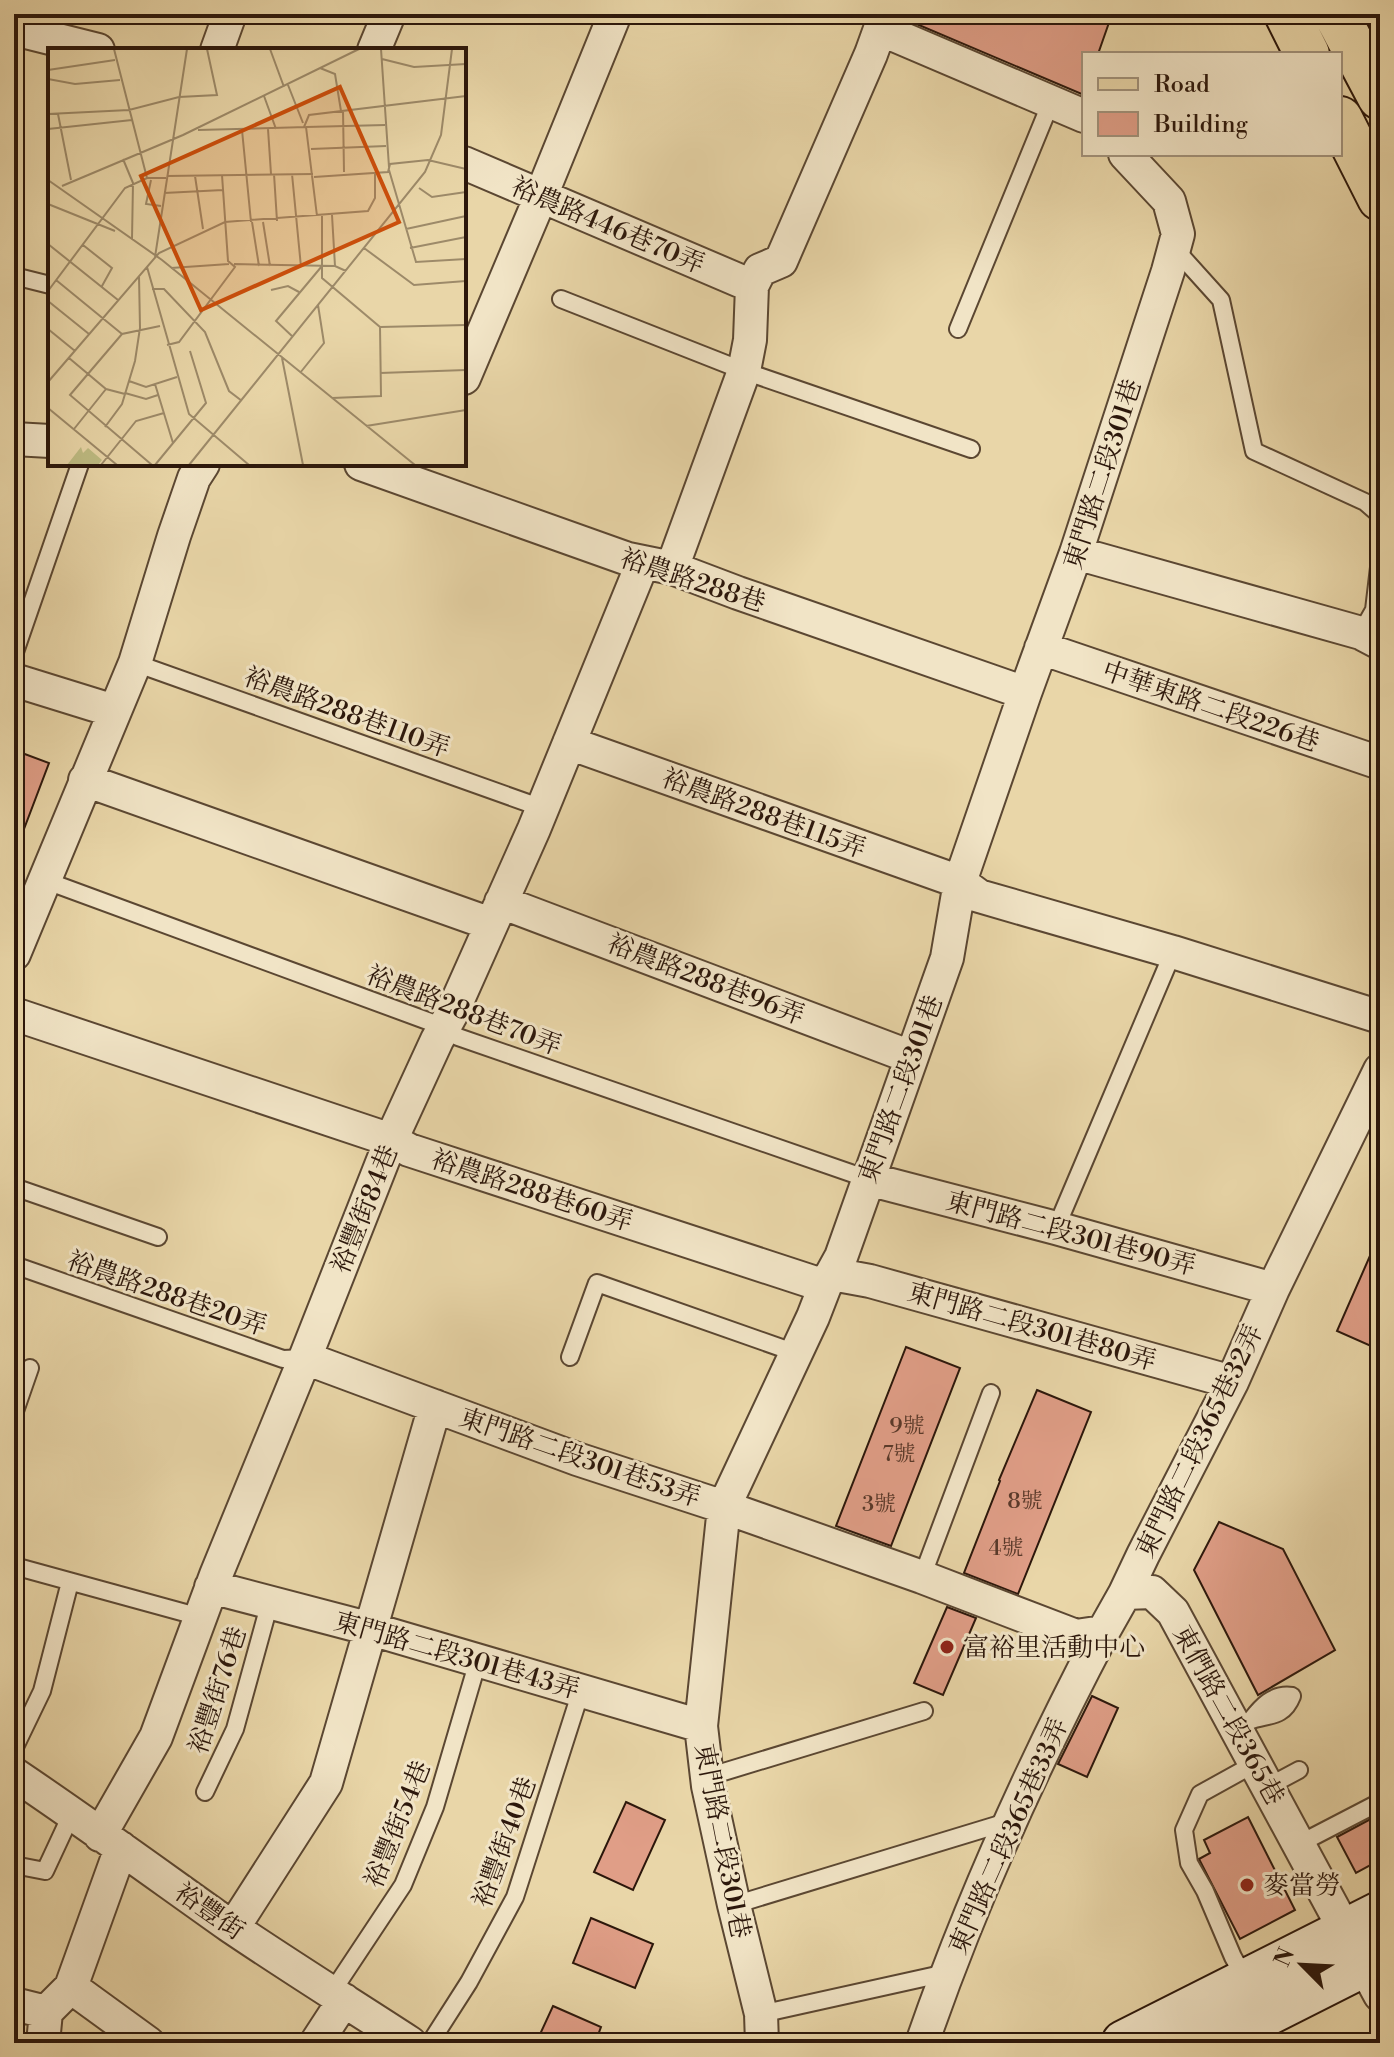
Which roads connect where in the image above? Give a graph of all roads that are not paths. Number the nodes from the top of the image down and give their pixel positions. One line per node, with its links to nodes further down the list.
1 (230, 14): 9 (street)
2 (389, 14): 10 (street)
3 (615, 14): 18 (street)
4 (1287, 14): 11 (main road)
5 (1336, 14): 12 (main road)
6 (881, 21): 13 (street); 23 (street)
7 (14, 29): 8 (street)
8 (90, 48)
9 (218, 48)
10 (375, 48)
11 (1306, 52)
12 (1380, 97)
13 (1051, 102): 14 (street); 25 (lane)
14 (1082, 115)
15 (1342, 123): 19 (main road)
16 (1127, 156): 20 (street, 東門路二段301巷)
17 (466, 164): 18 (street, 裕農路446巷70弄)
18 (541, 196): 23 (street, 裕農路446巷70弄); 27 (street)
19 (1380, 198)
20 (1175, 249): 35 (lane); 36 (street, 東門路二段301巷)
21 (14, 276): 22 (lane)
22 (48, 284)
23 (752, 286): 26 (street, 裕豐街84巷)
24 (561, 299): 26 (lane)
25 (958, 329)
26 (744, 371): 30 (lane); 38 (street, 裕豐街84巷)
27 (466, 373)
28 (14, 439): 29 (street)
29 (48, 441)
30 (971, 449)
31 (79, 466): 41 (lane)
32 (202, 466): 42 (street)
33 (373, 466): 34 (street, 裕農路288巷)
34 (423, 474): 38 (street, 裕農路288巷)
35 (1380, 515)
36 (1076, 553): 39 (street); 40 (street, 東門路二段301巷)
37 (1380, 559): 39 (lane)
38 (657, 565): 44 (street, 裕農路288巷); 46 (street, 裕豐街84巷)
39 (1370, 638)
40 (1041, 648): 44 (street, 東門路二段301巷); 47 (street, 中華東路二段226巷)
41 (14, 655)
42 (135, 663): 45 (street); 49 (lane, 裕農路288巷110弄)
43 (14, 680): 45 (street)
44 (1025, 693): 51 (street, 東門路二段301巷)
45 (114, 711): 48 (street)
46 (569, 743): 49 (street, 裕豐街84巷); 51 (street, 裕農路288巷115弄)
47 (1380, 763)
48 (85, 780): 50 (street); 52 (street, 裕農路288巷96弄)
49 (542, 808): 52 (street, 裕豐街84巷)
50 (44, 880): 54 (street); 57 (lane, 裕農路288巷70弄)
51 (960, 882): 53 (street, 裕農路288巷115弄); 58 (street, 東門路二段301巷)
52 (496, 913): 57 (street, 裕豐街84巷); 58 (street, 裕農路288巷96弄)
53 (1173, 952): 56 (street, 裕農路288巷115弄); 63 (lane)
54 (14, 954)
55 (14, 1014): 60 (street, 裕農路288巷60弄)
56 (1380, 1017)
57 (444, 1027): 60 (street, 裕豐街84巷); 61 (lane, 裕農路288巷70弄)
58 (911, 1057): 61 (street, 東門路二段301巷)
59 (1380, 1070): 67 (street, 東門路二段365巷32弄)
60 (391, 1140): 66 (street, 裕農路288巷60弄); 70 (street, 裕豐街84巷)
61 (868, 1179): 63 (street, 東門路二段301巷90弄); 66 (street, 東門路二段301巷)
62 (14, 1187): 64 (lane)
63 (1056, 1228): 67 (street, 東門路二段301巷90弄)
64 (158, 1237)
65 (14, 1265): 70 (lane, 裕農路288巷20弄)
66 (828, 1280): 68 (street, 東門路二段301巷); 72 (street, 東門路二段301巷80弄)
67 (1273, 1289): 72 (street, 東門路二段365巷32弄)
68 (796, 1353): 69 (lane); 76 (street, 東門路二段301巷)
69 (570, 1357)
70 (305, 1358): 74 (street, 東門路二段301巷53弄); 80 (street, 裕豐街84巷)
71 (30, 1368): 75 (lane)
72 (1232, 1382): 81 (street, 東門路二段365巷32弄)
73 (991, 1393): 78 (lane)
74 (435, 1406): 76 (street, 東門路二段301巷53弄); 84 (street, 東門路二段301巷53弄)
75 (14, 1414)
76 (724, 1507): 78 (street); 89 (street, 東門路二段301巷)
77 (14, 1566): 79 (lane)
78 (922, 1577): 85 (street)
79 (70, 1582): 83 (lane); 90 (lane)
80 (211, 1587): 82 (street, 東門路二段301巷43弄); 83 (street, 裕豐街84巷)
81 (1125, 1593): 85 (street); 93 (street, 東們路二段365巷)
82 (270, 1602): 84 (street, 東門路二段301巷43弄); 95 (lane, 裕豐街76巷)
83 (200, 1617): 99 (street, 裕豐街84巷)
84 (371, 1629): 86 (street, 東門路二段301巷43弄); 103 (street, 東門路二段301巷53弄)
85 (1103, 1632): 98 (street, 東門路二段365巷33弄)
86 (478, 1661): 87 (street, 東門路二段301巷43弄); 108 (lane, 裕豐街54巷)
87 (581, 1691): 89 (street, 東門路二段301巷43弄); 115 (lane, 裕豐街40巷)
88 (924, 1711): 94 (lane)
89 (701, 1726): 94 (street, 東門路二段301巷)
90 (14, 1749)
91 (1299, 1770): 93 (lane)
92 (14, 1774): 97 (street, 裕豐街)
93 (1262, 1775): 100 (street, 東們路二段365巷); 106 (lane)
94 (707, 1777): 102 (street, 東門路二段301巷)
95 (205, 1792)
96 (1380, 1802): 100 (lane)
97 (72, 1813): 99 (street, 裕豐街); 101 (lane)
98 (1010, 1821): 102 (lane); 105 (street, 東門路二段365巷33弄)
99 (111, 1842): 103 (street, 裕豐街); 107 (street, 裕豐街84巷)
100 (1299, 1844): 104 (street, 東們路二段365巷)
101 (14, 1865)
102 (734, 1905): 111 (street, 東門路二段301巷)
103 (233, 1928): 108 (street, 裕豐街)
104 (1370, 1952): 106 (main road); 118 (main road)
105 (946, 1973): 111 (lane); 116 (street, 東門路二段365巷33弄)
106 (1246, 1980): 117 (main road)
107 (71, 1987): 110 (street); 112 (street)
108 (338, 1996): 113 (street); 114 (street, 裕豐街)
109 (14, 2004): 110 (street)
110 (45, 2028)
111 (762, 2029)
112 (148, 2043)
113 (316, 2043)
114 (410, 2043)
115 (430, 2043)
116 (922, 2043)
117 (1124, 2043)
118 (1208, 2043)

